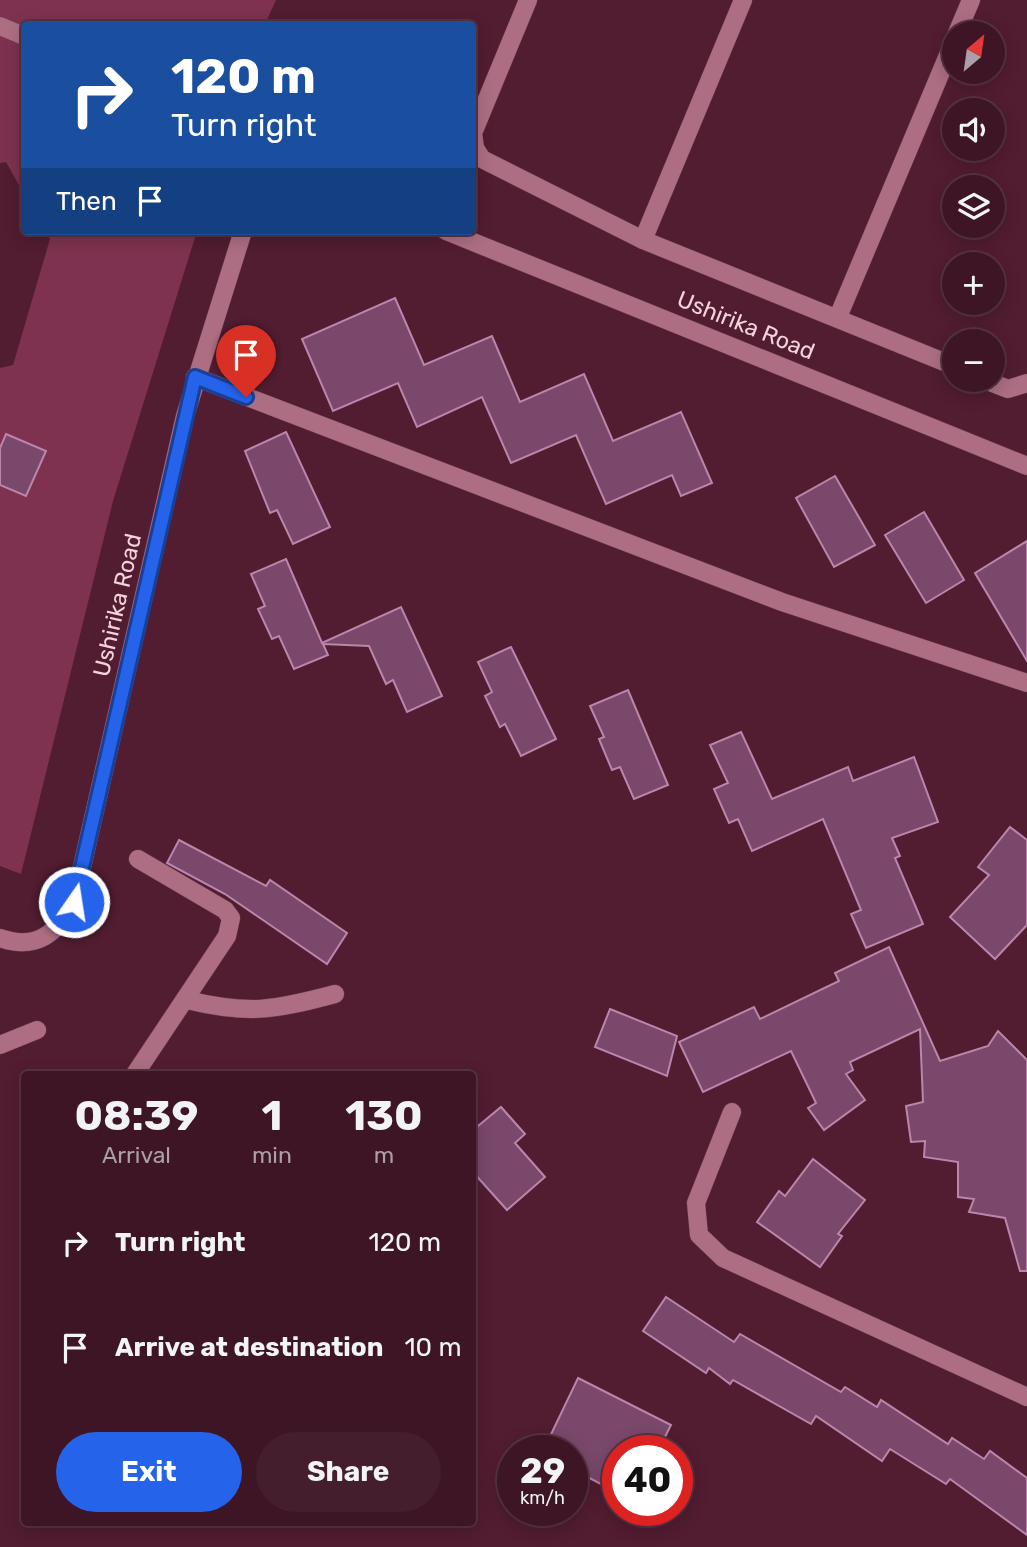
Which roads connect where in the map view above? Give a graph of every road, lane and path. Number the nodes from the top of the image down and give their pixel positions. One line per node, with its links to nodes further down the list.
1 (528, 0): 8 (street)
2 (743, 0): 12 (street)
3 (971, 0): 4 (street)
4 (962, 21)
5 (0, 26): 6 (street)
6 (21, 35)
7 (942, 70): 13 (street)
8 (476, 126)
9 (476, 150): 12 (street)
10 (242, 235): 15 (street, Ushirika Road)
11 (456, 235): 18 (street, Ushirika Road)
12 (643, 240): 13 (street)
13 (838, 317): 14 (street)
14 (942, 361)
15 (195, 377): 19 (street); 21 (street, Ushirika Road)
16 (1027, 383): 17 (street)
17 (1005, 388)
18 (1027, 466)
19 (1027, 683)
20 (138, 859): 23 (street)
21 (0, 938)
22 (335, 994): 23 (street)
23 (187, 1000): 26 (street)
24 (37, 1030): 25 (street)
25 (0, 1045)
26 (137, 1071)
27 (732, 1112): 28 (street)
28 (1027, 1397)

